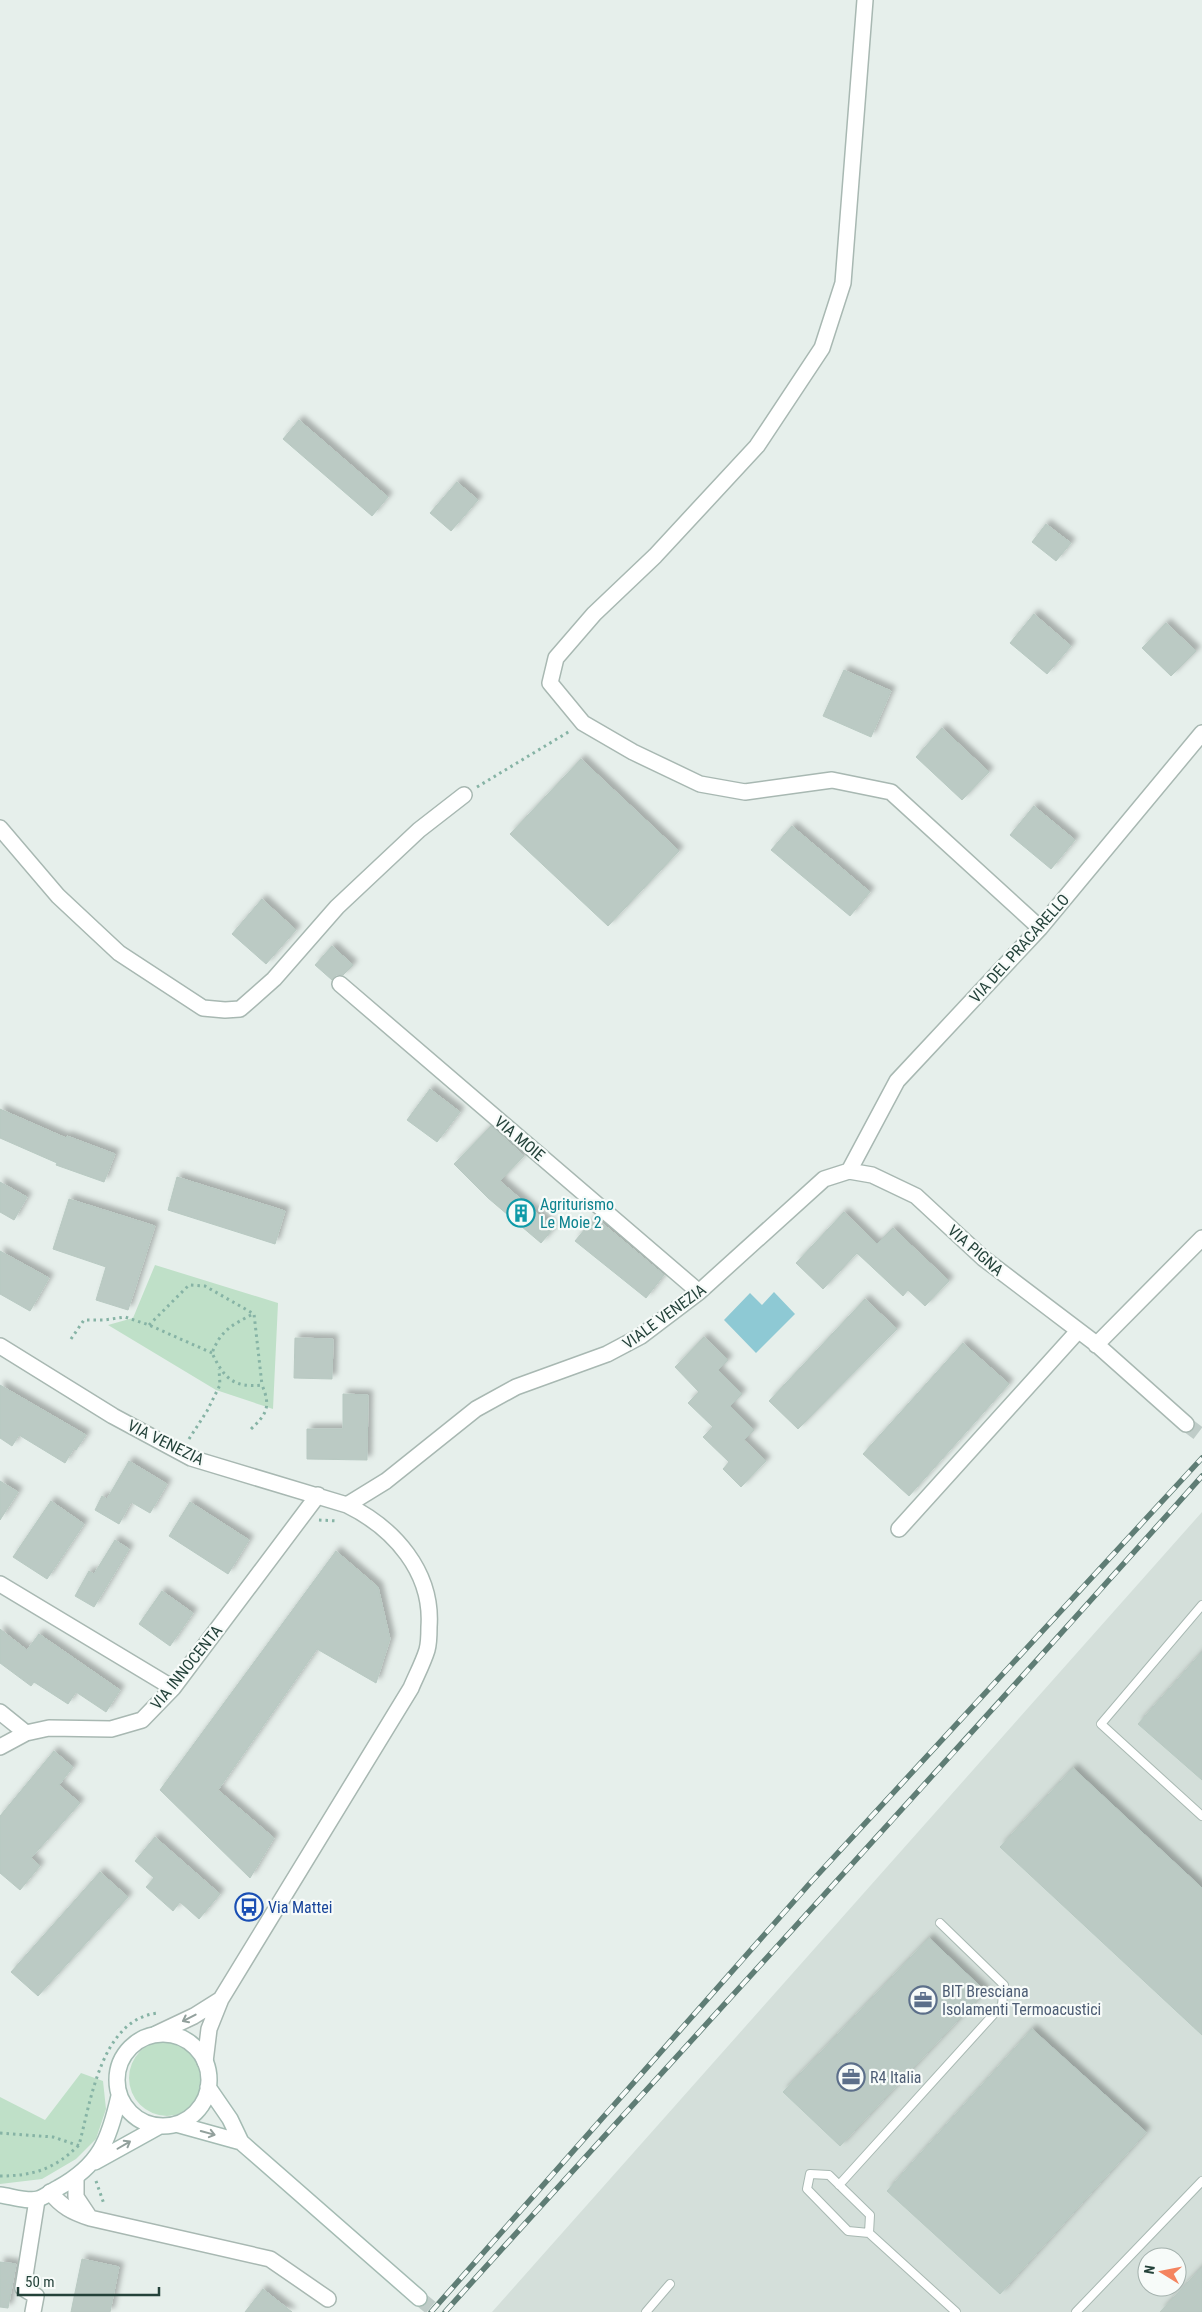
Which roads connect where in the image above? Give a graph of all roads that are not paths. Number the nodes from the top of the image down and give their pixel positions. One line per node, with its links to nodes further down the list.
1 (865, 0): 5 (street)
2 (1202, 733): 5 (street, VIA DEL PRACARELLO)
3 (464, 795): 4 (street)
4 (0, 828)
5 (1040, 928): 7 (street, VIA DEL PRACARELLO)
6 (340, 984): 9 (street, VIA MOIE)
7 (849, 1171): 9 (street, VIALE VENEZIA); 10 (street, VIA PIGNA)
8 (1202, 1238): 11 (street)
9 (699, 1292): 14 (street, VIALE VENEZIA)
10 (1078, 1331): 11 (street, VIA PIGNA); 18 (street)
11 (1096, 1345): 13 (street, VIA PIGNA)
12 (0, 1346): 15 (street, VIA VENEZIA)
13 (1186, 1424)
14 (386, 1481): 16 (street, VIALE VENEZIA); 17 (street, VIALE VENEZIA)
15 (318, 1496): 16 (street, VIA VENEZIA); 21 (street, VIA INNOCENTA)
16 (347, 1505): 17 (street, VIA VENEZIA)
17 (367, 1514): 27 (street, VIA VENEZIA)
18 (899, 1529)
19 (0, 1584): 21 (street)
20 (1202, 1605): 25 (lane)
21 (173, 1688): 23 (street, VIA INNOCENTA)
22 (0, 1712): 23 (street)
23 (26, 1733): 24 (street, VIA INNOCENTA)
24 (0, 1747)
25 (1202, 1816)
26 (940, 1923): 38 (lane)
27 (221, 1999): 28 (street, one-way to 28); 29 (street, VIA VENEZIA)
28 (156, 2034): 29 (street); 31 (street)
29 (205, 2062): 30 (street)
30 (208, 2087): 32 (street); 34 (street)
31 (119, 2096): 33 (street); 35 (street)
32 (176, 2124): 33 (street); 34 (street, one-way to 34)
33 (160, 2126): 35 (street, one-way to 33)
34 (241, 2142): 44 (street)
35 (90, 2166): 36 (street)
36 (76, 2178): 40 (street); 41 (street)
37 (1202, 2182): 49 (lane)
38 (839, 2185): 42 (lane); 42 (lane)
39 (0, 2195): 40 (street)
40 (43, 2196): 41 (street); 46 (street)
41 (90, 2218): 45 (street)
42 (869, 2233): 48 (lane)
43 (670, 2284): 47 (lane)
44 (419, 2298)
45 (328, 2299)
46 (33, 2312)
47 (646, 2312)
48 (956, 2312)
49 (1076, 2312)

